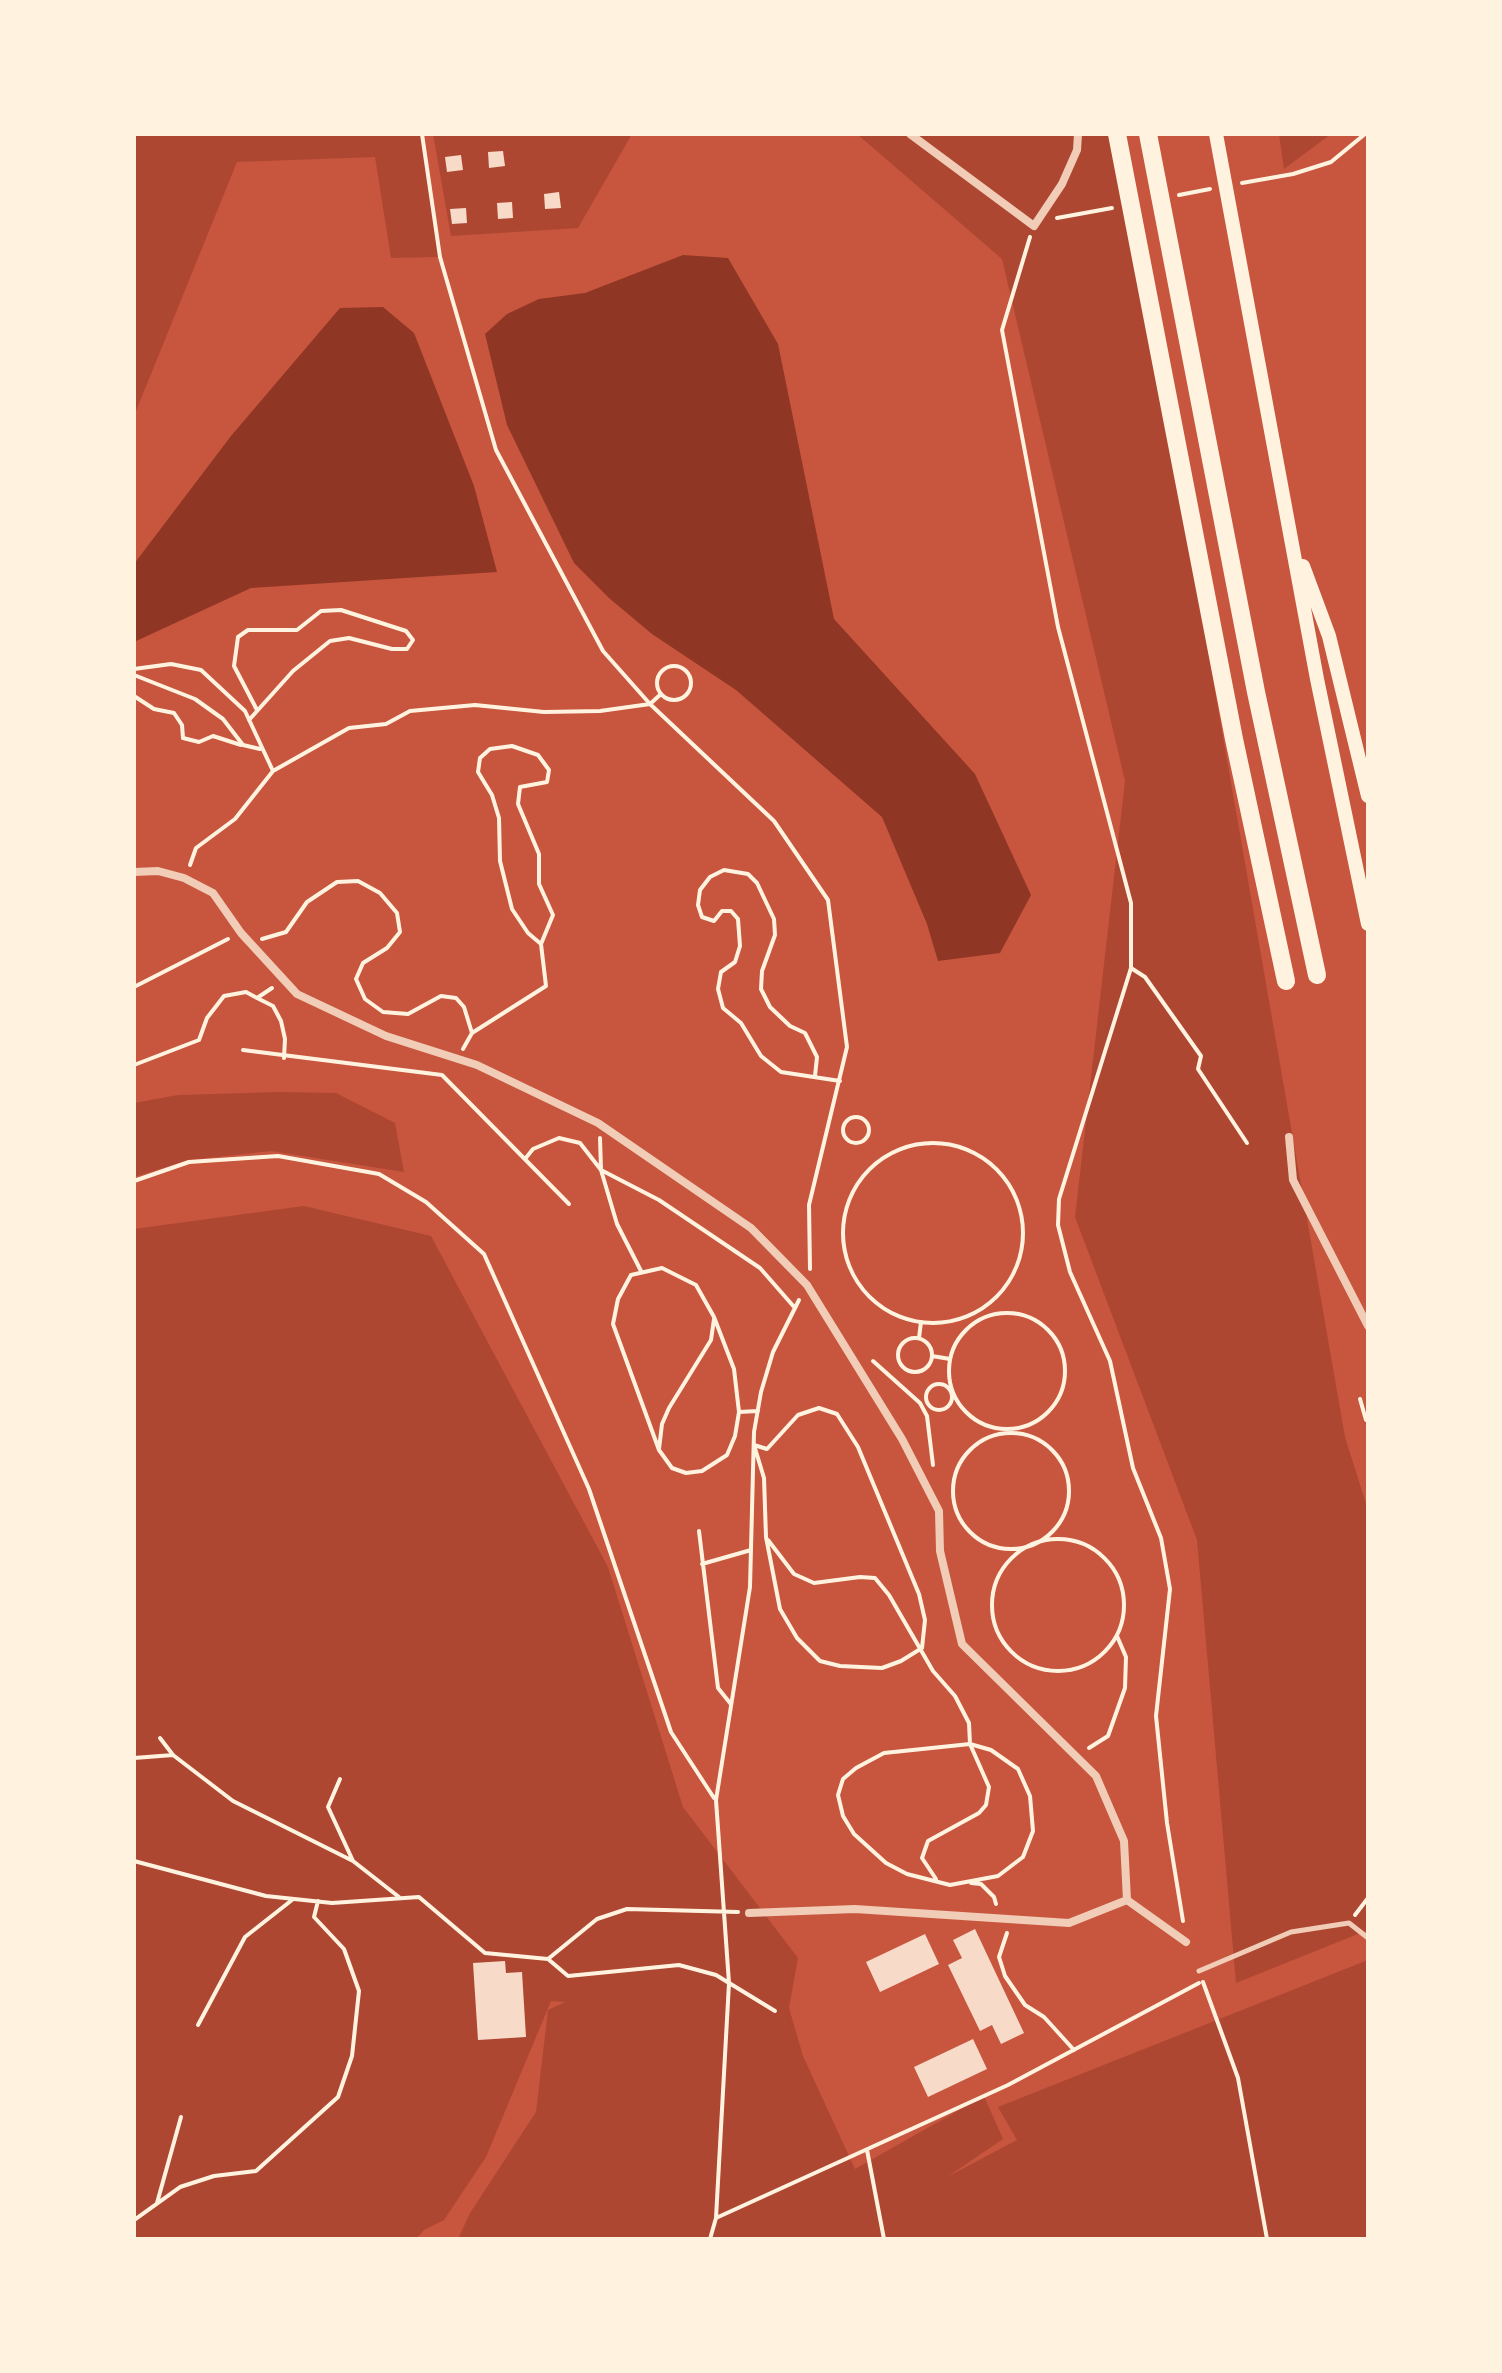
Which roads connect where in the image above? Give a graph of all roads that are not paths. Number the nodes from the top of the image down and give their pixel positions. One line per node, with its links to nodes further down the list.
1 (910, 134): 2 (street)
2 (1078, 134)
3 (1117, 134): 11 (highway)
4 (1148, 134): 10 (highway)
5 (1216, 134): 6 (main road)
6 (1291, 532): 7 (main road); 9 (main road)
7 (1368, 796)
8 (134, 872): 14 (street)
9 (1368, 924)
10 (1317, 975)
11 (1286, 981)
12 (1289, 1137): 13 (street)
13 (1368, 1326)
14 (1127, 1900): 15 (street); 17 (street)
15 (749, 1913)
16 (1368, 1938): 18 (lane)
17 (1186, 1942)
18 (1199, 1971)

